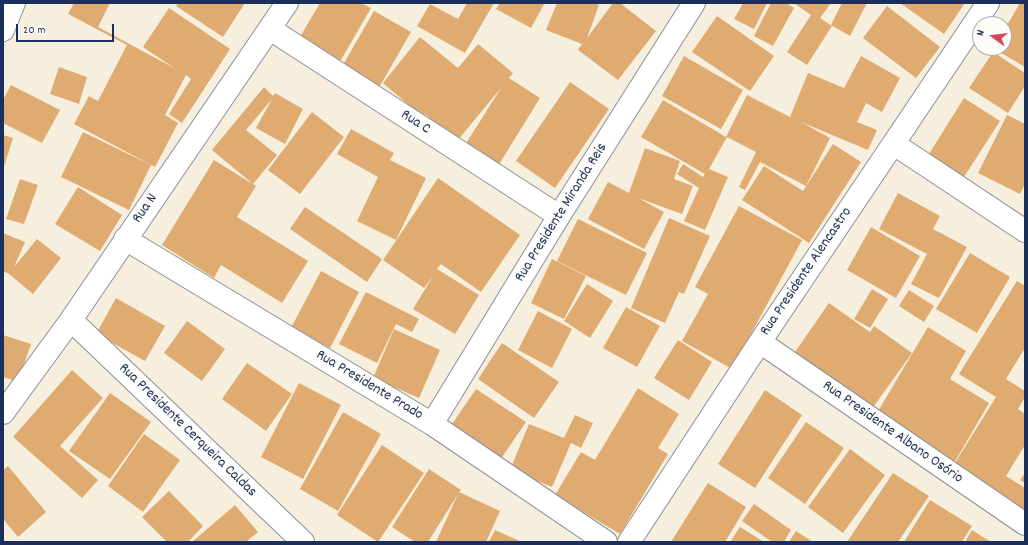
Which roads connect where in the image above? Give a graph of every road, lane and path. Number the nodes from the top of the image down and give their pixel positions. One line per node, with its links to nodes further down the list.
1 (14, 3): 6 (street)
2 (287, 3): 5 (street, Rua N)
3 (988, 3): 7 (street, Rua Presidente Alencastro)
4 (688, 5): 8 (street, Rua Presidente Miranda Reis)
5 (270, 29): 8 (street, Rua C); 10 (street, Rua N)
6 (3, 30)
7 (894, 144): 9 (street); 12 (street, Rua Presidente Alencastro)
8 (559, 216): 14 (street, Rua Presidente Miranda Reis)
9 (1025, 231)
10 (125, 239): 11 (street, Rua N); 14 (street, Rua Presidente Prado)
11 (71, 320): 13 (street, Rua N); 16 (street, Rua Presidente Cerqueira Caldas)
12 (760, 342): 15 (street, Rua Presidente Albano Osório); 18 (street, Rua Presidente Alencastro)
13 (3, 414)
14 (432, 424): 17 (street, Rua Presidente Prado)
15 (1025, 524)
16 (303, 542)
17 (606, 542)
18 (629, 542)

